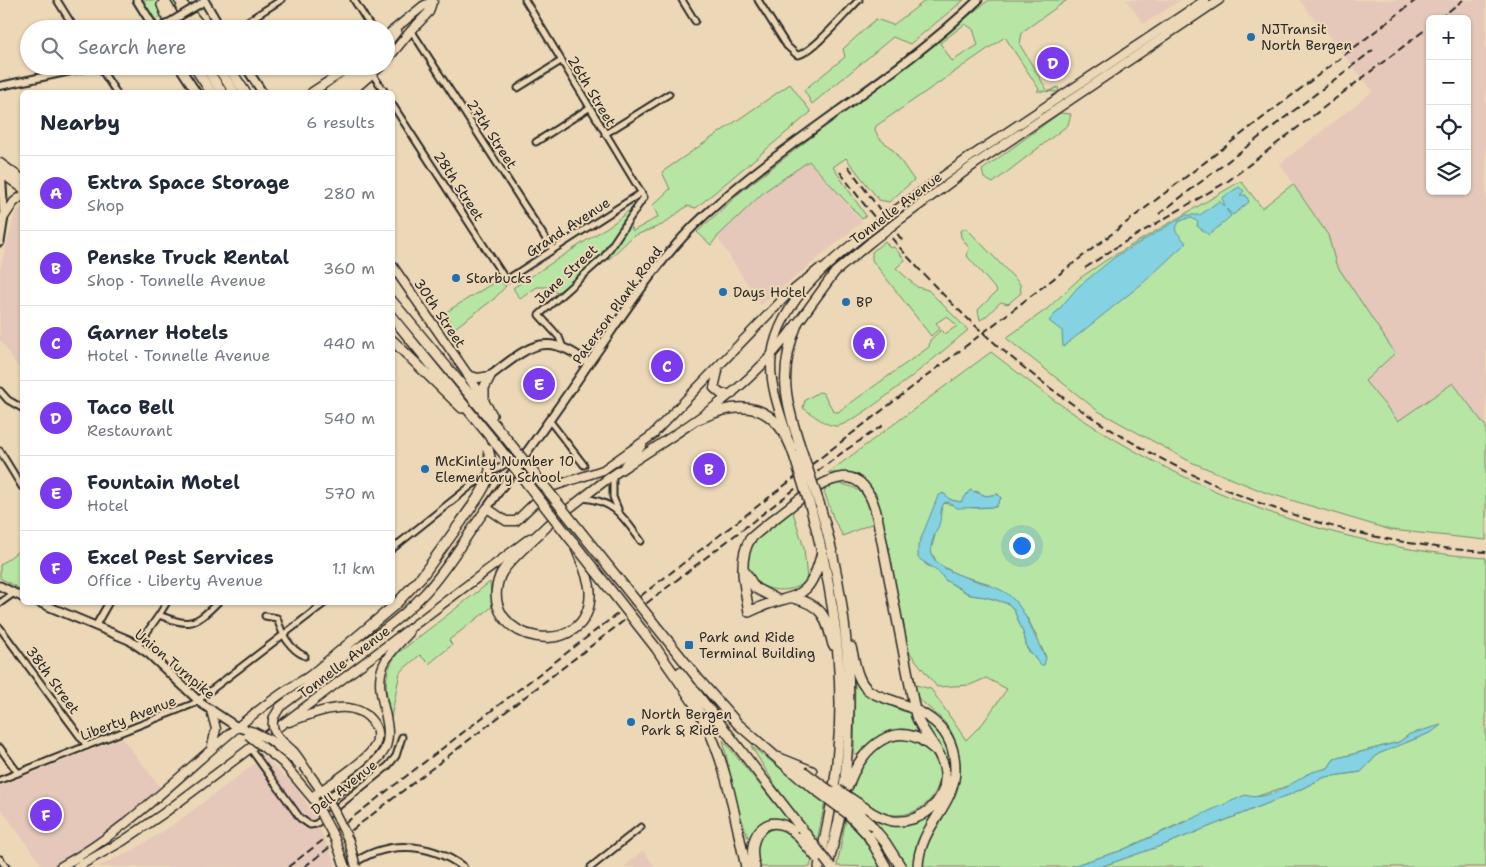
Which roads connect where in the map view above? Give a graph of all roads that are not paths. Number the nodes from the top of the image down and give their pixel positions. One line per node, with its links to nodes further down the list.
1 (57, 0): 17 (street)
2 (137, 0): 18 (main road)
3 (160, 0): 19 (highway)
4 (164, 0): 21 (highway)
5 (177, 0): 22 (highway); 23 (highway)
6 (281, 0): 25 (street)
7 (354, 0): 26 (street)
8 (525, 0): 34 (street, 26th Street)
9 (682, 0): 27 (street)
10 (758, 0): 11 (street)
11 (859, 0)
12 (978, 0): 84 (main road, Paterson Plank Road)
13 (1205, 0): 75 (main road, Tonnelle Avenue, bridge)
14 (1219, 0): 80 (main road, Tonnelle Avenue, bridge)
15 (204, 1): 20 (street, bridge); 24 (main road)
16 (433, 1): 28 (main road); 30 (main road)
17 (70, 20)
18 (149, 20)
19 (168, 20)
20 (173, 20)
21 (176, 20)
22 (189, 20)
23 (194, 20)
24 (216, 20)
25 (249, 20)
26 (366, 20)
27 (695, 21)
28 (405, 22): 29 (main road); 31 (main road)
29 (395, 29)
30 (410, 31): 32 (main road); 33 (main road); 74 (street, 27th Street)
31 (395, 34)
32 (395, 45)
33 (395, 50)
34 (561, 61): 49 (street); 63 (street, 26th Street)
35 (52, 75): 48 (street)
36 (105, 75): 50 (street)
37 (185, 75): 51 (main road)
38 (200, 75): 52 (highway)
39 (211, 75): 53 (highway)
40 (223, 75): 54 (highway)
41 (234, 75): 55 (highway)
42 (251, 75): 56 (main road)
43 (338, 75): 57 (main road)
44 (353, 75): 58 (main road)
45 (365, 75): 59 (main road)
46 (368, 75): 60 (main road)
47 (376, 75): 61 (street)
48 (0, 86)
49 (518, 88)
50 (115, 90)
51 (195, 90)
52 (210, 90)
53 (221, 90)
54 (233, 90)
55 (245, 90)
56 (261, 90)
57 (315, 90)
58 (332, 90)
59 (342, 90)
60 (354, 90)
61 (384, 90)
62 (669, 94): 65 (street)
63 (588, 108): 65 (street, 26th Street); 66 (street)
64 (395, 109): 77 (street, 28th Street)
65 (605, 134): 70 (street, 26th Street)
66 (536, 142)
67 (0, 168): 68 (main road); 69 (main road); 72 (main road)
68 (20, 178)
69 (20, 186)
70 (641, 193): 74 (street, Grand Avenue); 82 (street, Jane Street)
71 (20, 198): 72 (main road)
72 (4, 217): 73 (main road)
73 (0, 242)
74 (554, 250): 77 (street, Grand Avenue)
75 (836, 257): 83 (main road); 85 (main road, Tonnelle Avenue)
76 (395, 269): 86 (main road, 30th Street)
77 (506, 280)
78 (395, 304): 96 (highway)
79 (395, 321): 92 (highway)
80 (797, 324): 83 (main road, Tonnelle Avenue); 131 (highway, bridge)
81 (395, 343): 92 (highway)
82 (562, 345): 84 (main road); 87 (main road)
83 (773, 355): 89 (main road, Tonnelle Avenue); 97 (main road)
84 (589, 364): 94 (main road, Paterson Plank Road)
85 (719, 367): 89 (main road); 95 (main road, Tonnelle Avenue)
86 (468, 375): 87 (main road); 90 (highway)
87 (490, 376): 90 (highway)
88 (0, 391): 91 (street)
89 (732, 394): 93 (main road, Tonnelle Avenue)
90 (484, 400): 96 (highway)
91 (20, 406)
92 (474, 417): 98 (highway)
93 (698, 419): 97 (highway); 102 (main road, Tonnelle Avenue)
94 (549, 420): 100 (main road, Paterson Plank Road); 101 (street)
95 (654, 434): 102 (main road, Tonnelle Avenue); 106 (main road)
96 (505, 437): 154 (highway, bridge)
97 (790, 444): 112 (highway, bridge)
98 (492, 446): 109 (highway, bridge); 126 (highway, bridge)
99 (0, 451): 104 (street)
100 (526, 451): 106 (main road, Paterson Plank Road); 111 (street)
101 (584, 465)
102 (620, 470): 103 (main road, Tonnelle Avenue)
103 (613, 476): 105 (main road, Tonnelle Avenue); 107 (street)
104 (20, 484)
105 (583, 498): 107 (street); 108 (main road, Tonnelle Avenue)
106 (486, 508): 137 (main road, Paterson Plank Road)
107 (620, 514): 110 (street)
108 (547, 526): 109 (highway, bridge); 132 (main road, Tonnelle Avenue)
109 (573, 540): 142 (highway, bridge)
110 (641, 541)
111 (395, 547)
112 (822, 552): 118 (highway); 139 (highway)
113 (742, 565): 115 (highway); 128 (highway); 143 (highway)
114 (0, 586): 116 (main road)
115 (759, 591): 119 (highway); 128 (highway)
116 (14, 593): 117 (main road); 120 (street)
117 (20, 595)
118 (793, 598): 119 (highway); 139 (highway)
119 (778, 600): 128 (highway)
120 (0, 603)
121 (46, 605): 133 (main road, Union Turnpike)
122 (107, 605): 133 (street)
123 (165, 605): 129 (street)
124 (215, 605): 129 (street)
125 (322, 605): 135 (street, Liberty Avenue)
126 (395, 605)
127 (395, 605): 140 (highway, bridge)
128 (752, 610)
129 (159, 615): 136 (street)
130 (265, 616): 135 (street)
131 (845, 622): 143 (highway); 162 (highway)
132 (416, 623): 145 (main road, Tonnelle Avenue); 161 (main road)
133 (96, 625): 136 (main road, Union Turnpike)
134 (0, 628): 149 (street, 38th Street)
135 (282, 635): 138 (street); 141 (street, Liberty Avenue)
136 (138, 645): 141 (main road, Union Turnpike)
137 (349, 653): 140 (main road, Paterson Plank Road); 155 (main road, Paterson Plank Road, bridge)
138 (305, 656)
139 (839, 669): 167 (highway)
140 (309, 676): 146 (main road, Paterson Plank Road)
141 (199, 701): 144 (main road, Union Turnpike); 149 (street, Liberty Avenue)
142 (699, 704): 165 (highway); 175 (highway)
143 (914, 708): 153 (highway); 179 (highway)
144 (211, 710): 146 (main road, Union Turnpike); 151 (main road)
145 (280, 726): 152 (main road, Tonnelle Avenue); 159 (main road)
146 (237, 727): 147 (main road, Paterson Plank Road); 151 (main road)
147 (251, 734): 155 (main road, Paterson Plank Road, bridge); 160 (main road, Paterson Plank Road, bridge)
148 (402, 737): 152 (street, Dell Avenue)
149 (87, 746): 156 (street, Liberty Avenue)
150 (0, 748): 156 (street)
151 (211, 748): 169 (main road)
152 (250, 748): 170 (main road, Tonnelle Avenue)
153 (938, 754): 157 (highway, bridge); 162 (highway)
154 (777, 757): 157 (highway); 157 (highway)
155 (308, 772): 159 (main road, Paterson Plank Road)
156 (18, 773): 158 (street, Liberty Avenue)
157 (805, 774): 177 (highway, bridge); 178 (highway, bridge)
158 (0, 780)
159 (322, 790): 160 (main road); 161 (main road, Paterson Plank Road)
160 (312, 797): 163 (main road, Paterson Plank Road)
161 (329, 801): 163 (main road); 172 (main road, Paterson Plank Road, bridge)
162 (841, 806): 167 (highway)
163 (319, 808): 171 (main road, Paterson Plank Road, bridge)
164 (641, 827): 174 (street)
165 (800, 833): 167 (highway, bridge); 176 (highway)
166 (0, 859): 168 (street)
167 (823, 866)
168 (6, 867)
169 (60, 867)
170 (77, 867)
171 (347, 867): 173 (street)
172 (356, 867)
173 (463, 867)
174 (591, 867)
175 (746, 867)
176 (755, 867)
177 (886, 867)
178 (901, 867)
179 (918, 867)

